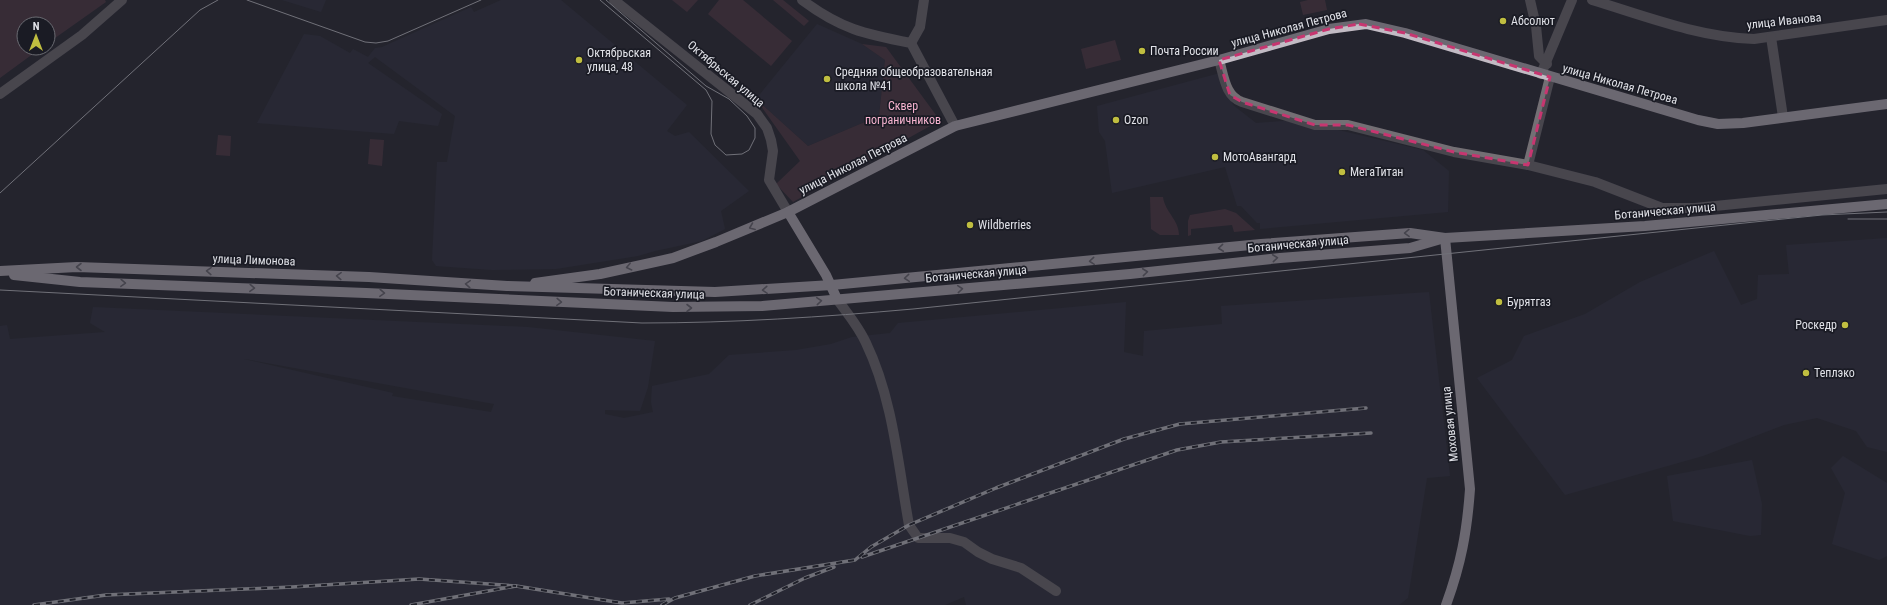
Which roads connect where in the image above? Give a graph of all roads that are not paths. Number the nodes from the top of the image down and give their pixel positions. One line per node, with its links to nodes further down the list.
1 (122, 0): 14 (street)
2 (614, 0): 21 (street, Октябрьская улица)
3 (802, 0): 10 (street)
4 (924, 0): 10 (street)
5 (1530, 0): 12 (street)
6 (1572, 0): 12 (street)
7 (1592, 0): 9 (street, улица Иванова)
8 (1887, 20): 9 (street, улица Иванова)
9 (1772, 37): 16 (street)
10 (911, 43): 17 (street)
11 (1219, 60): 13 (main road, улица Николая Петрова); 17 (main road, улица Николая Петрова); 18 (street)
12 (1547, 64): 13 (street)
13 (1546, 76): 16 (main road, улица Николая Петрова); 18 (street)
14 (0, 94)
15 (1887, 104): 16 (main road, улица Николая Петрова)
16 (1783, 116)
17 (955, 126): 21 (main road, улица Николая Петрова)
18 (1528, 165): 19 (street)
19 (1887, 189)
20 (1887, 204): 22 (main road, Ботаническая улица)
21 (788, 212): 24 (main road); 25 (main road, улица Николая Петрова, one-way to 25)
22 (1445, 238): 24 (main road, Ботаническая улица, one-way to 24); 28 (main road, Ботаническая улица, one-way to 22); 31 (main road, Моховая улица)
23 (0, 272): 25 (main road, улица Лимонова, one-way to 23); 27 (main road, улица Лимонова, one-way to 27)
24 (832, 285): 26 (main road, Ботаническая улица, one-way to 26); 28 (main road)
25 (507, 286): 26 (main road, Ботаническая улица)
26 (535, 287): 29 (main road)
27 (506, 300): 29 (main road, Ботаническая улица)
28 (838, 300): 29 (main road, Ботаническая улица, one-way to 28); 30 (street)
29 (534, 301)
30 (1056, 591)
31 (1446, 605)

